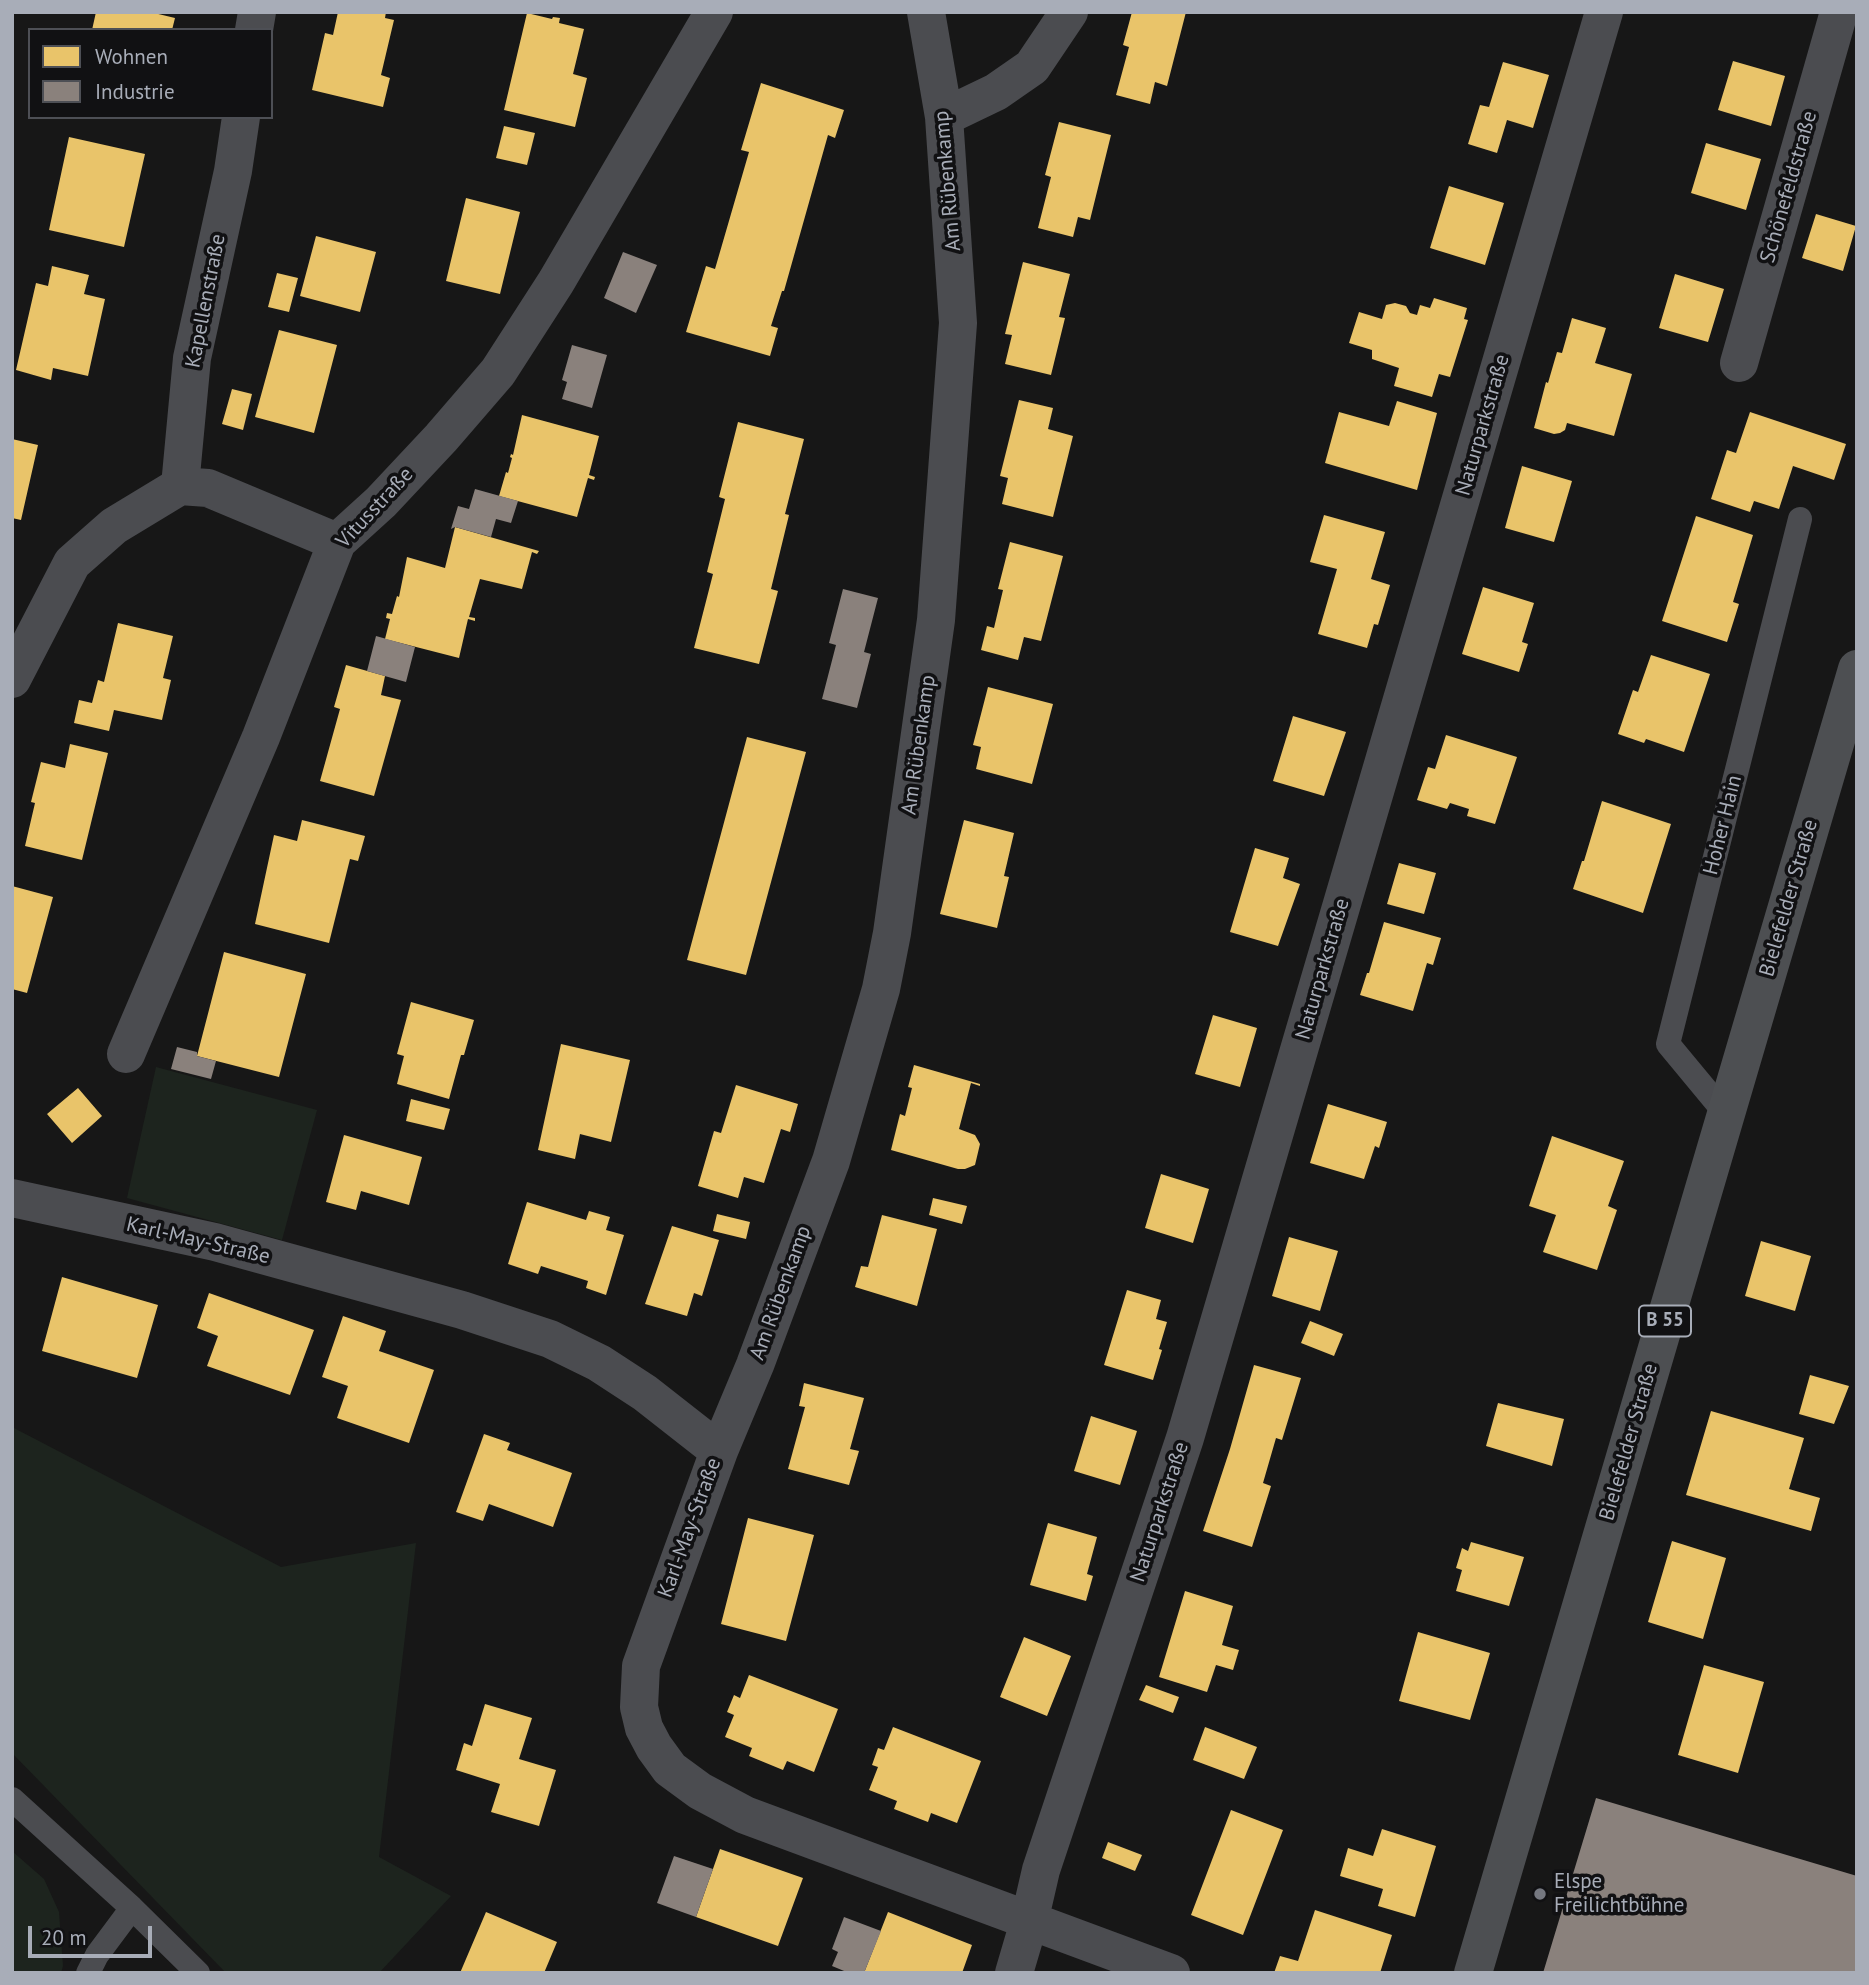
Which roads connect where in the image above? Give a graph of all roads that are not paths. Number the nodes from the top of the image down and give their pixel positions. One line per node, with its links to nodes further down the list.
1 (715, 12): 11 (street, Vitusstraße)
2 (926, 12): 6 (street, Am Rübenkamp)
3 (1069, 12): 6 (street)
4 (1604, 12): 20 (street, Naturparkstraße)
5 (1839, 12): 8 (street, Schönefeldstraße)
6 (944, 117): 17 (street, Am Rübenkamp)
7 (241, 119): 9 (street, Kapellenstraße)
8 (1739, 363)
9 (180, 486): 11 (street); 13 (street)
10 (1800, 519): 15 (lane, Hoher Hain)
11 (337, 542): 14 (street, Vitusstraße)
12 (1857, 669): 15 (main road, Bielefelder Straße / B 55)
13 (12, 679)
14 (126, 1054)
15 (1726, 1114): 25 (main road, Bielefelder Straße / B 55)
16 (12, 1198): 17 (street, Karl-May-Straße)
17 (719, 1451): 20 (street, Karl-May-Straße)
18 (12, 1799): 19 (lane)
19 (132, 1908): 21 (lane); 22 (lane)
20 (1029, 1922): 23 (street, Naturparkstraße); 24 (street, Karl-May-Straße)
21 (88, 1973)
22 (198, 1973)
23 (1014, 1973)
24 (1171, 1973)
25 (1473, 1973)

